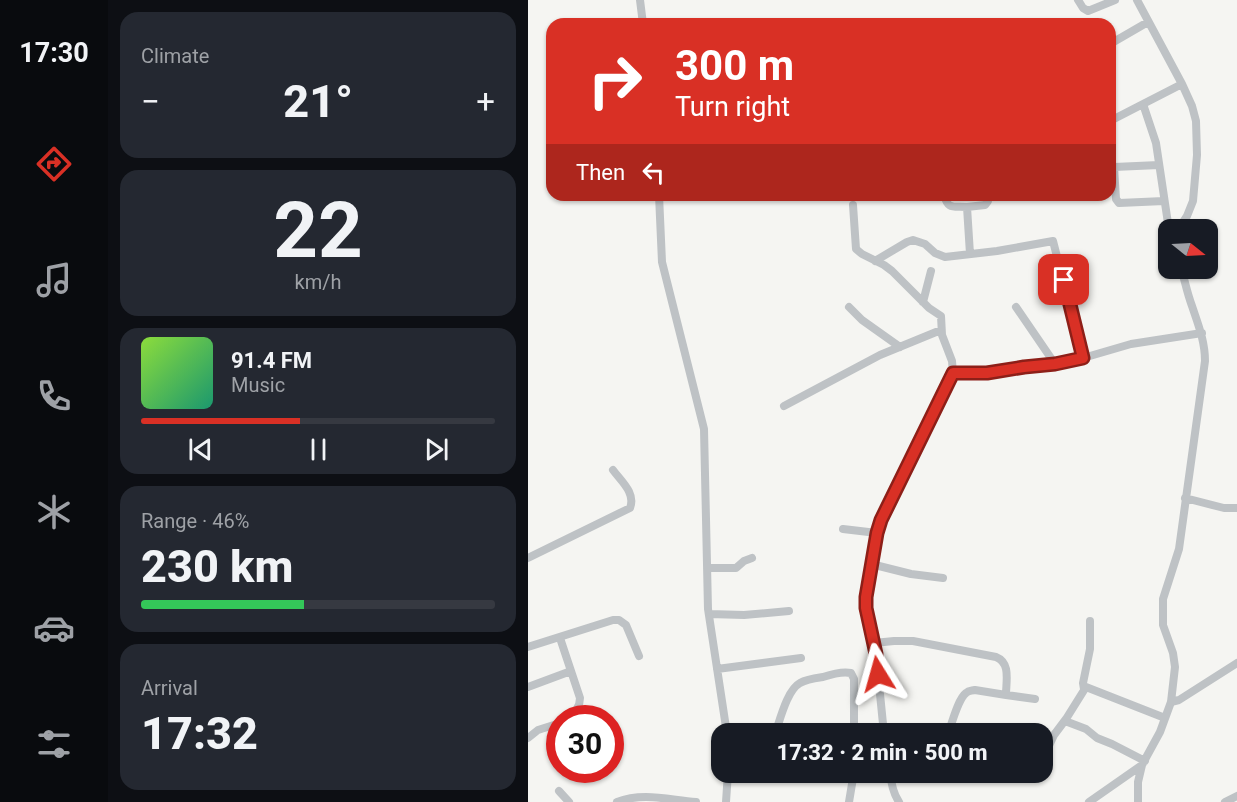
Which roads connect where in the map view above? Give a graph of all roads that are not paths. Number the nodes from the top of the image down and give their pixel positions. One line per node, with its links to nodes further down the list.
1 (640, 0): 5 (street)
2 (1078, 0): 3 (street)
3 (1115, 0)
4 (1137, 0): 6 (street)
5 (642, 18)
6 (1148, 22): 7 (street); 8 (street)
7 (1116, 41)
8 (1182, 84): 9 (street); 21 (street)
9 (1143, 104): 10 (street); 11 (street)
10 (1116, 119)
11 (1160, 165): 12 (street); 17 (street)
12 (1116, 166)
13 (1116, 199): 17 (street)
14 (659, 201): 44 (street)
15 (946, 201): 19 (street)
16 (988, 201): 19 (street)
17 (1164, 201): 20 (street)
18 (853, 205): 23 (street)
19 (967, 207): 22 (street)
20 (1167, 219)
21 (1185, 219)
22 (970, 254): 23 (street); 32 (street)
23 (875, 261): 26 (street)
24 (931, 271): 26 (street)
25 (1184, 279): 30 (street)
26 (923, 302): 29 (street)
27 (849, 307): 31 (street)
28 (1016, 307): 33 (street)
29 (941, 330): 31 (street); 34 (street)
30 (1202, 333): 32 (street); 37 (street)
31 (900, 347): 35 (street)
32 (1083, 358): 33 (street)
33 (1055, 364): 34 (street)
34 (953, 373): 40 (street)
35 (784, 406)
36 (613, 470): 41 (street)
37 (1185, 498): 38 (street); 61 (street)
38 (1237, 508)
39 (843, 529): 40 (street)
40 (877, 533): 43 (street)
41 (528, 558)
42 (752, 558): 44 (street)
43 (871, 564): 45 (street); 50 (street)
44 (707, 568): 47 (street)
45 (943, 578)
46 (789, 611): 47 (street)
47 (709, 614): 55 (street)
48 (1090, 621): 58 (street)
49 (560, 638): 51 (street); 52 (street); 56 (street)
50 (874, 643): 59 (street); 68 (street)
51 (528, 647)
52 (639, 656)
53 (801, 658): 55 (street)
54 (1237, 663): 61 (street)
55 (717, 669): 65 (street)
56 (571, 671): 57 (street); 62 (street)
57 (528, 687)
58 (1084, 689): 63 (street); 64 (street)
59 (1006, 695): 60 (street); 69 (street)
60 (1035, 699)
61 (1171, 702): 63 (street)
62 (579, 705)
63 (1165, 718): 73 (street)
64 (1065, 722): 71 (street); 73 (street)
65 (725, 723)
66 (779, 723): 67 (street)
67 (854, 723)
68 (884, 723)
69 (952, 723)
70 (546, 727): 72 (street)
71 (1053, 737)
72 (528, 738)
73 (1144, 763): 85 (street); 86 (street)
74 (727, 783): 82 (street)
75 (852, 783): 83 (street)
76 (891, 783): 84 (street)
77 (559, 791): 79 (street)
78 (1237, 796): 87 (street)
79 (569, 802)
80 (617, 802): 81 (street)
81 (696, 802)
82 (726, 802)
83 (849, 802)
84 (899, 802)
85 (1089, 802)
86 (1138, 802)
87 (1225, 802)

